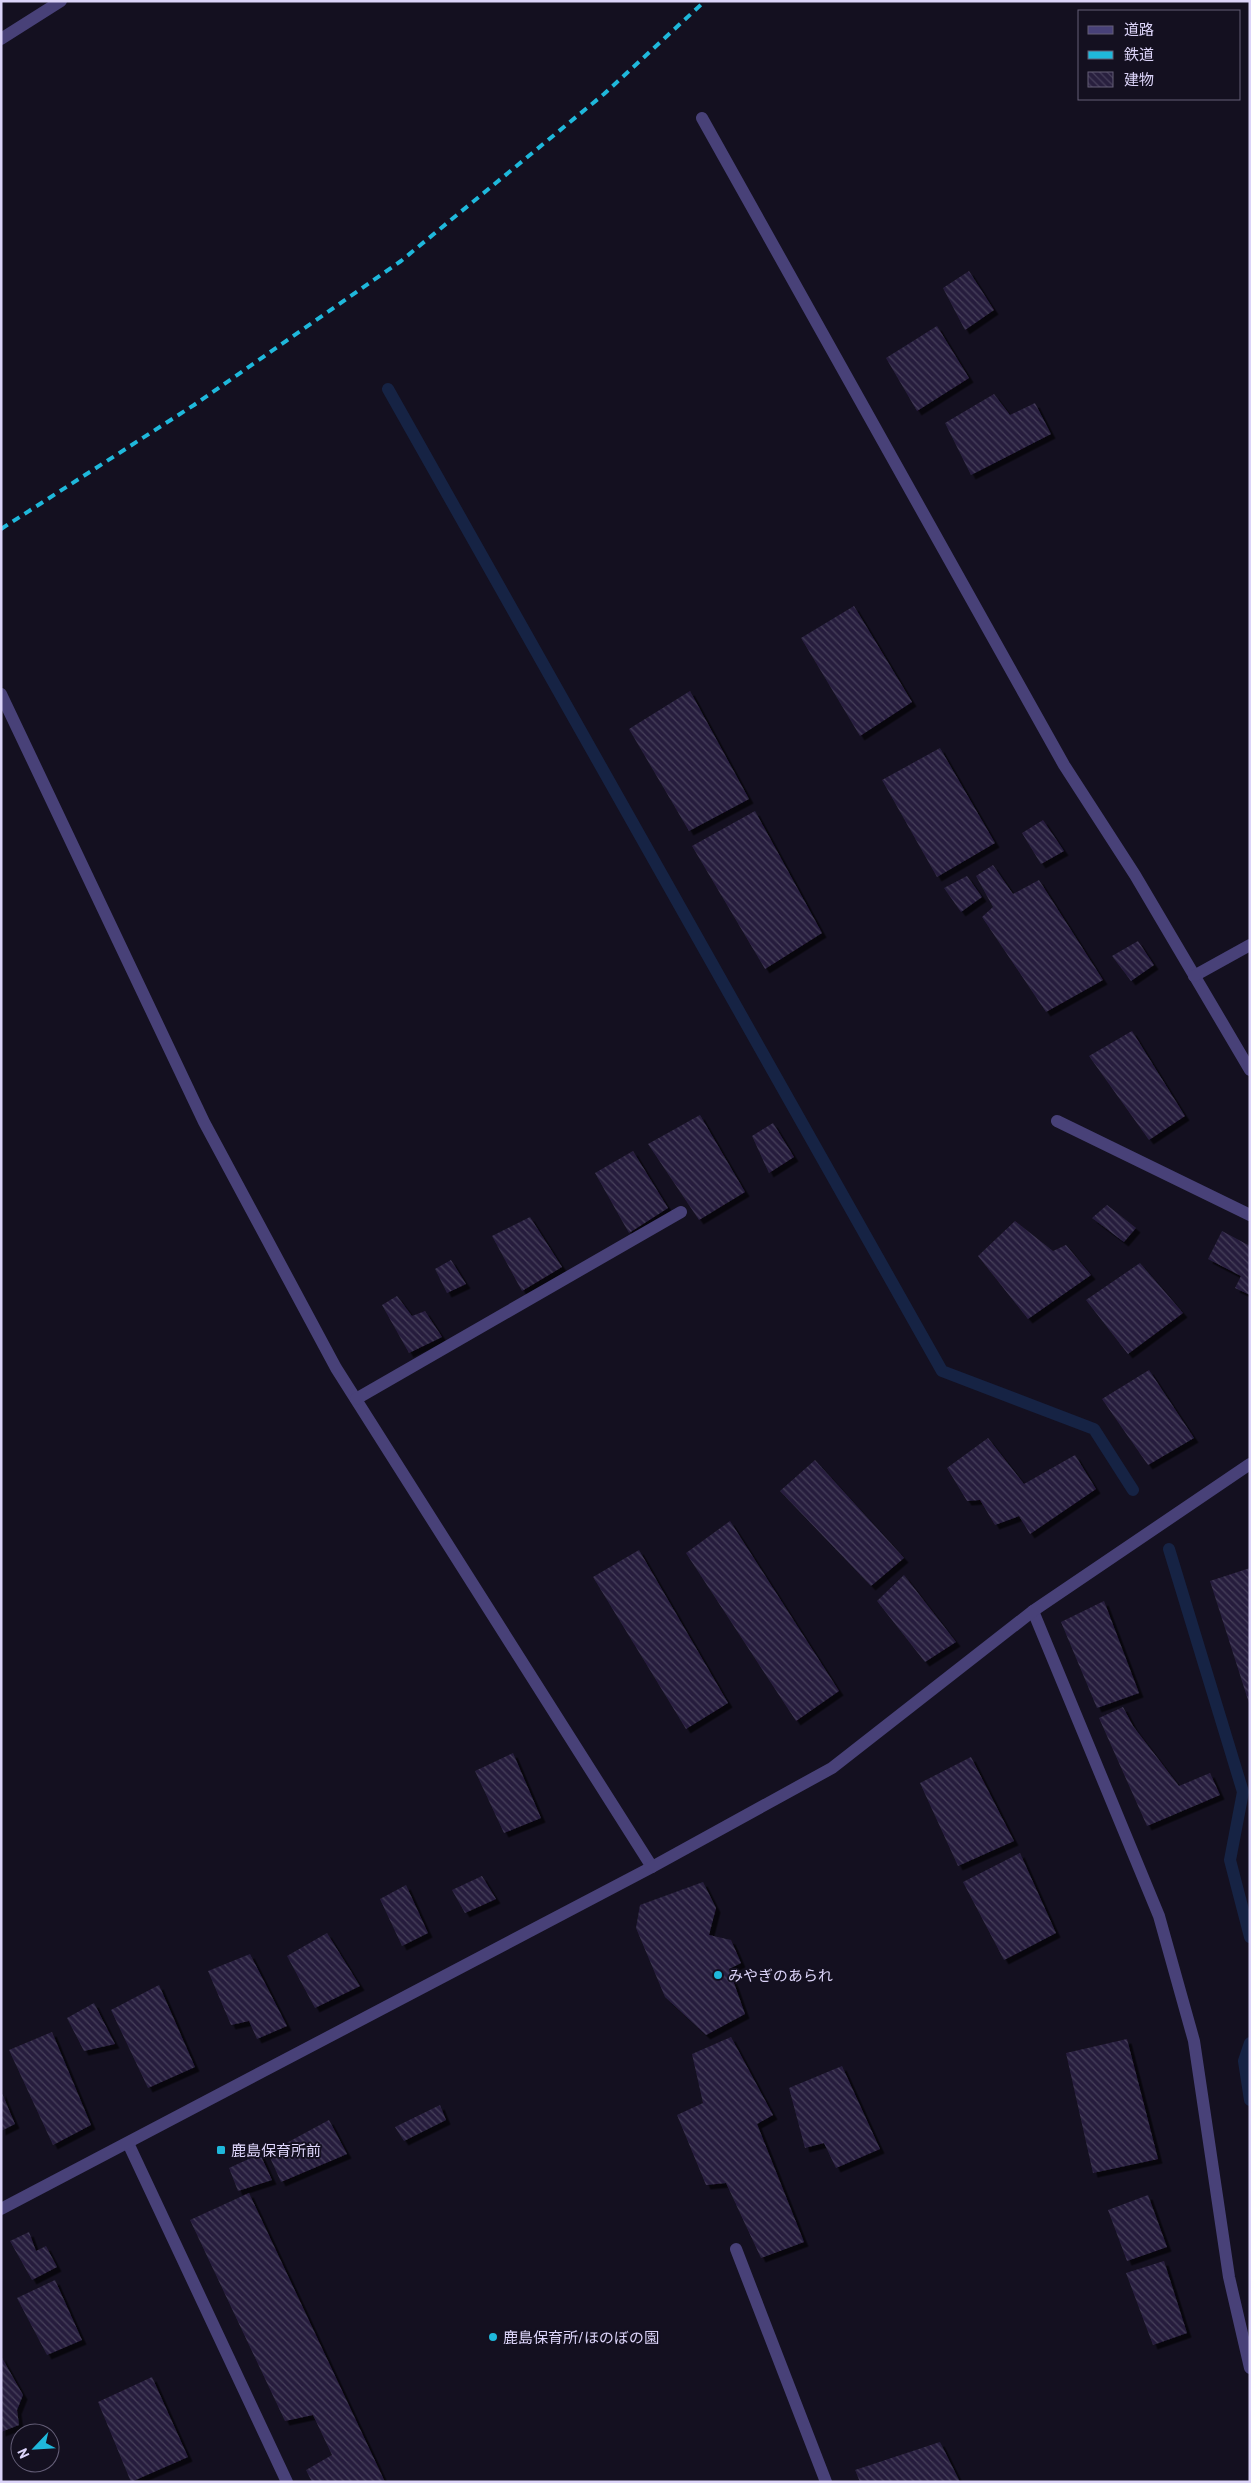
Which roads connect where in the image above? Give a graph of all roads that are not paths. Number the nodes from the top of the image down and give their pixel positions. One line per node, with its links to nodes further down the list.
1 (61, 1): 2 (street)
2 (1, 39)
3 (702, 118): 6 (street)
4 (1, 694): 11 (street)
5 (1250, 945): 6 (street)
6 (1194, 976): 7 (street)
7 (1250, 1070)
8 (1057, 1121): 10 (street)
9 (682, 1212): 11 (street)
10 (1250, 1215)
11 (356, 1399): 14 (street)
12 (1250, 1464): 13 (street)
13 (1033, 1611): 14 (street); 18 (street)
14 (652, 1867): 15 (street)
15 (128, 2143): 16 (street); 19 (street)
16 (1, 2209)
17 (736, 2249): 20 (street)
18 (1250, 2368)
19 (287, 2482)
20 (826, 2482)

